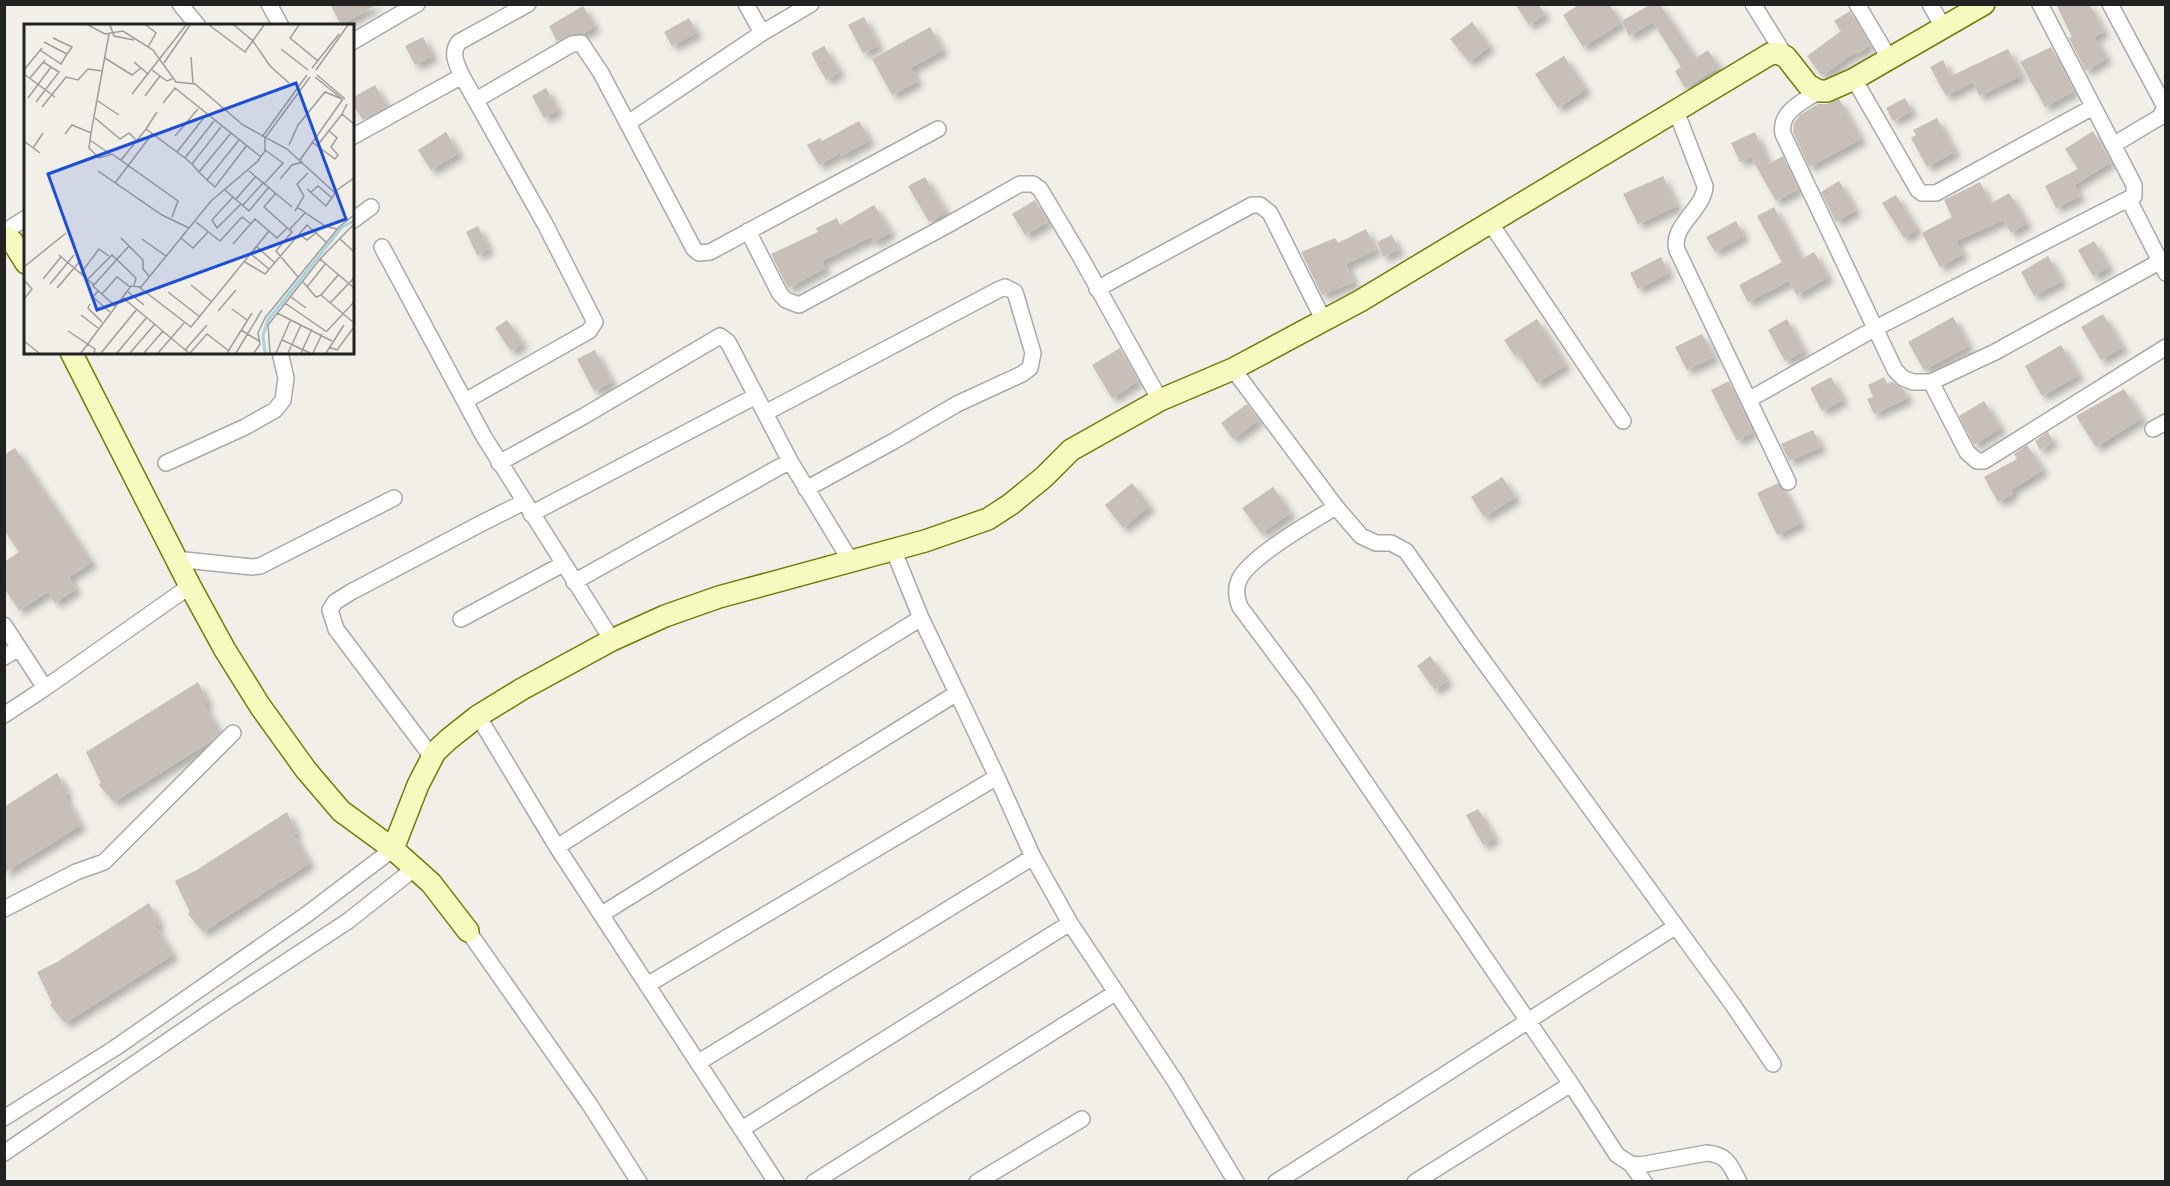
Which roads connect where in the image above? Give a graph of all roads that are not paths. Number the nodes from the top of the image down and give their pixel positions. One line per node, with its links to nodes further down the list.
1 (180, 4): 14 (street)
2 (269, 4): 15 (street)
3 (417, 4): 13 (street)
4 (528, 4): 21 (street)
5 (746, 4): 17 (street)
6 (811, 4): 17 (street)
7 (1753, 4): 19 (street)
8 (1857, 4): 20 (street)
9 (1930, 4): 16 (street)
10 (1984, 4): 16 (street)
11 (2040, 4): 25 (street)
12 (2110, 4): 30 (street)
13 (400, 9): 18 (street)
14 (196, 24)
15 (280, 24)
16 (1943, 27): 20 (street)
17 (762, 33): 27 (street)
18 (354, 41)
19 (1786, 57): 23 (street); 26 (street)
20 (1889, 58): 22 (street)
21 (462, 76): 24 (street); 29 (street)
22 (1854, 79): 23 (street); 25 (street)
23 (1819, 91): 43 (street)
24 (476, 100): 27 (street); 52 (street)
25 (2093, 107): 30 (street)
26 (1676, 111): 35 (street); 50 (street)
27 (628, 123): 36 (street)
28 (938, 129): 36 (street)
29 (354, 136)
30 (2113, 145): 31 (street)
31 (2129, 200): 40 (street); 43 (street)
32 (371, 207): 34 (street)
33 (24, 219): 37 (street)
34 (354, 220)
35 (1491, 224): 42 (street); 54 (street)
36 (748, 231): 41 (street)
37 (4, 234): 39 (street)
38 (382, 247): 52 (street)
39 (24, 260)
40 (2162, 267): 48 (street)
41 (1097, 289): 42 (street); 51 (street)
42 (1324, 321): 47 (street)
43 (1874, 329): 48 (street); 50 (street)
44 (2166, 347): 48 (street)
45 (72, 354): 64 (street)
46 (280, 354): 56 (street)
47 (1233, 369): 51 (street); 61 (street)
48 (1931, 382)
49 (756, 396): 53 (street); 57 (street); 62 (street)
50 (1750, 399): 58 (street)
51 (1161, 400): 63 (street)
52 (465, 401): 57 (street)
53 (765, 412): 55 (street); 59 (street)
54 (1623, 421)
55 (790, 461): 59 (street); 67 (street)
56 (166, 463)
57 (499, 463): 62 (street)
58 (1788, 482)
59 (806, 489): 65 (street)
60 (394, 498): 64 (street)
61 (1336, 507): 89 (street); 93 (street)
62 (528, 508): 66 (street); 80 (street)
63 (893, 549): 65 (street); 69 (street)
64 (175, 559): 68 (street)
65 (850, 560): 72 (street)
66 (563, 564): 67 (street); 70 (street)
67 (574, 582): 72 (street)
68 (189, 586): 75 (street); 83 (street)
69 (921, 618): 76 (street); 82 (street)
70 (461, 619)
71 (4, 624): 73 (street)
72 (612, 640): 78 (street)
73 (19, 648): 74 (street); 75 (street)
74 (4, 657)
75 (45, 688): 77 (street)
76 (957, 693): 81 (street); 87 (street)
77 (4, 715)
78 (478, 716): 80 (street); 82 (street)
79 (233, 733): 86 (street)
80 (432, 757): 83 (street)
81 (997, 777): 84 (street); 91 (street)
82 (557, 847): 87 (street)
83 (393, 849): 85 (street); 97 (street)
84 (1033, 856): 88 (street); 94 (street)
85 (415, 868): 90 (street); 100 (street)
86 (4, 909)
87 (602, 914): 91 (street)
88 (1070, 923): 92 (street); 99 (street)
89 (1675, 927): 93 (street); 95 (street)
90 (468, 931): 102 (street)
91 (647, 985): 94 (street)
92 (1116, 993): 104 (street); 106 (street)
93 (1527, 1021): 96 (street); 107 (street)
94 (699, 1062): 99 (street)
95 (1773, 1064)
96 (1571, 1084): 101 (street); 108 (street)
97 (4, 1118)
98 (1082, 1119): 105 (street)
99 (742, 1129): 103 (street)
100 (4, 1153)
101 (1631, 1164): 109 (street); 110 (street)
102 (639, 1182)
103 (776, 1182)
104 (814, 1182)
105 (977, 1182)
106 (1236, 1182)
107 (1275, 1182)
108 (1415, 1182)
109 (1644, 1182)
110 (1739, 1182)

